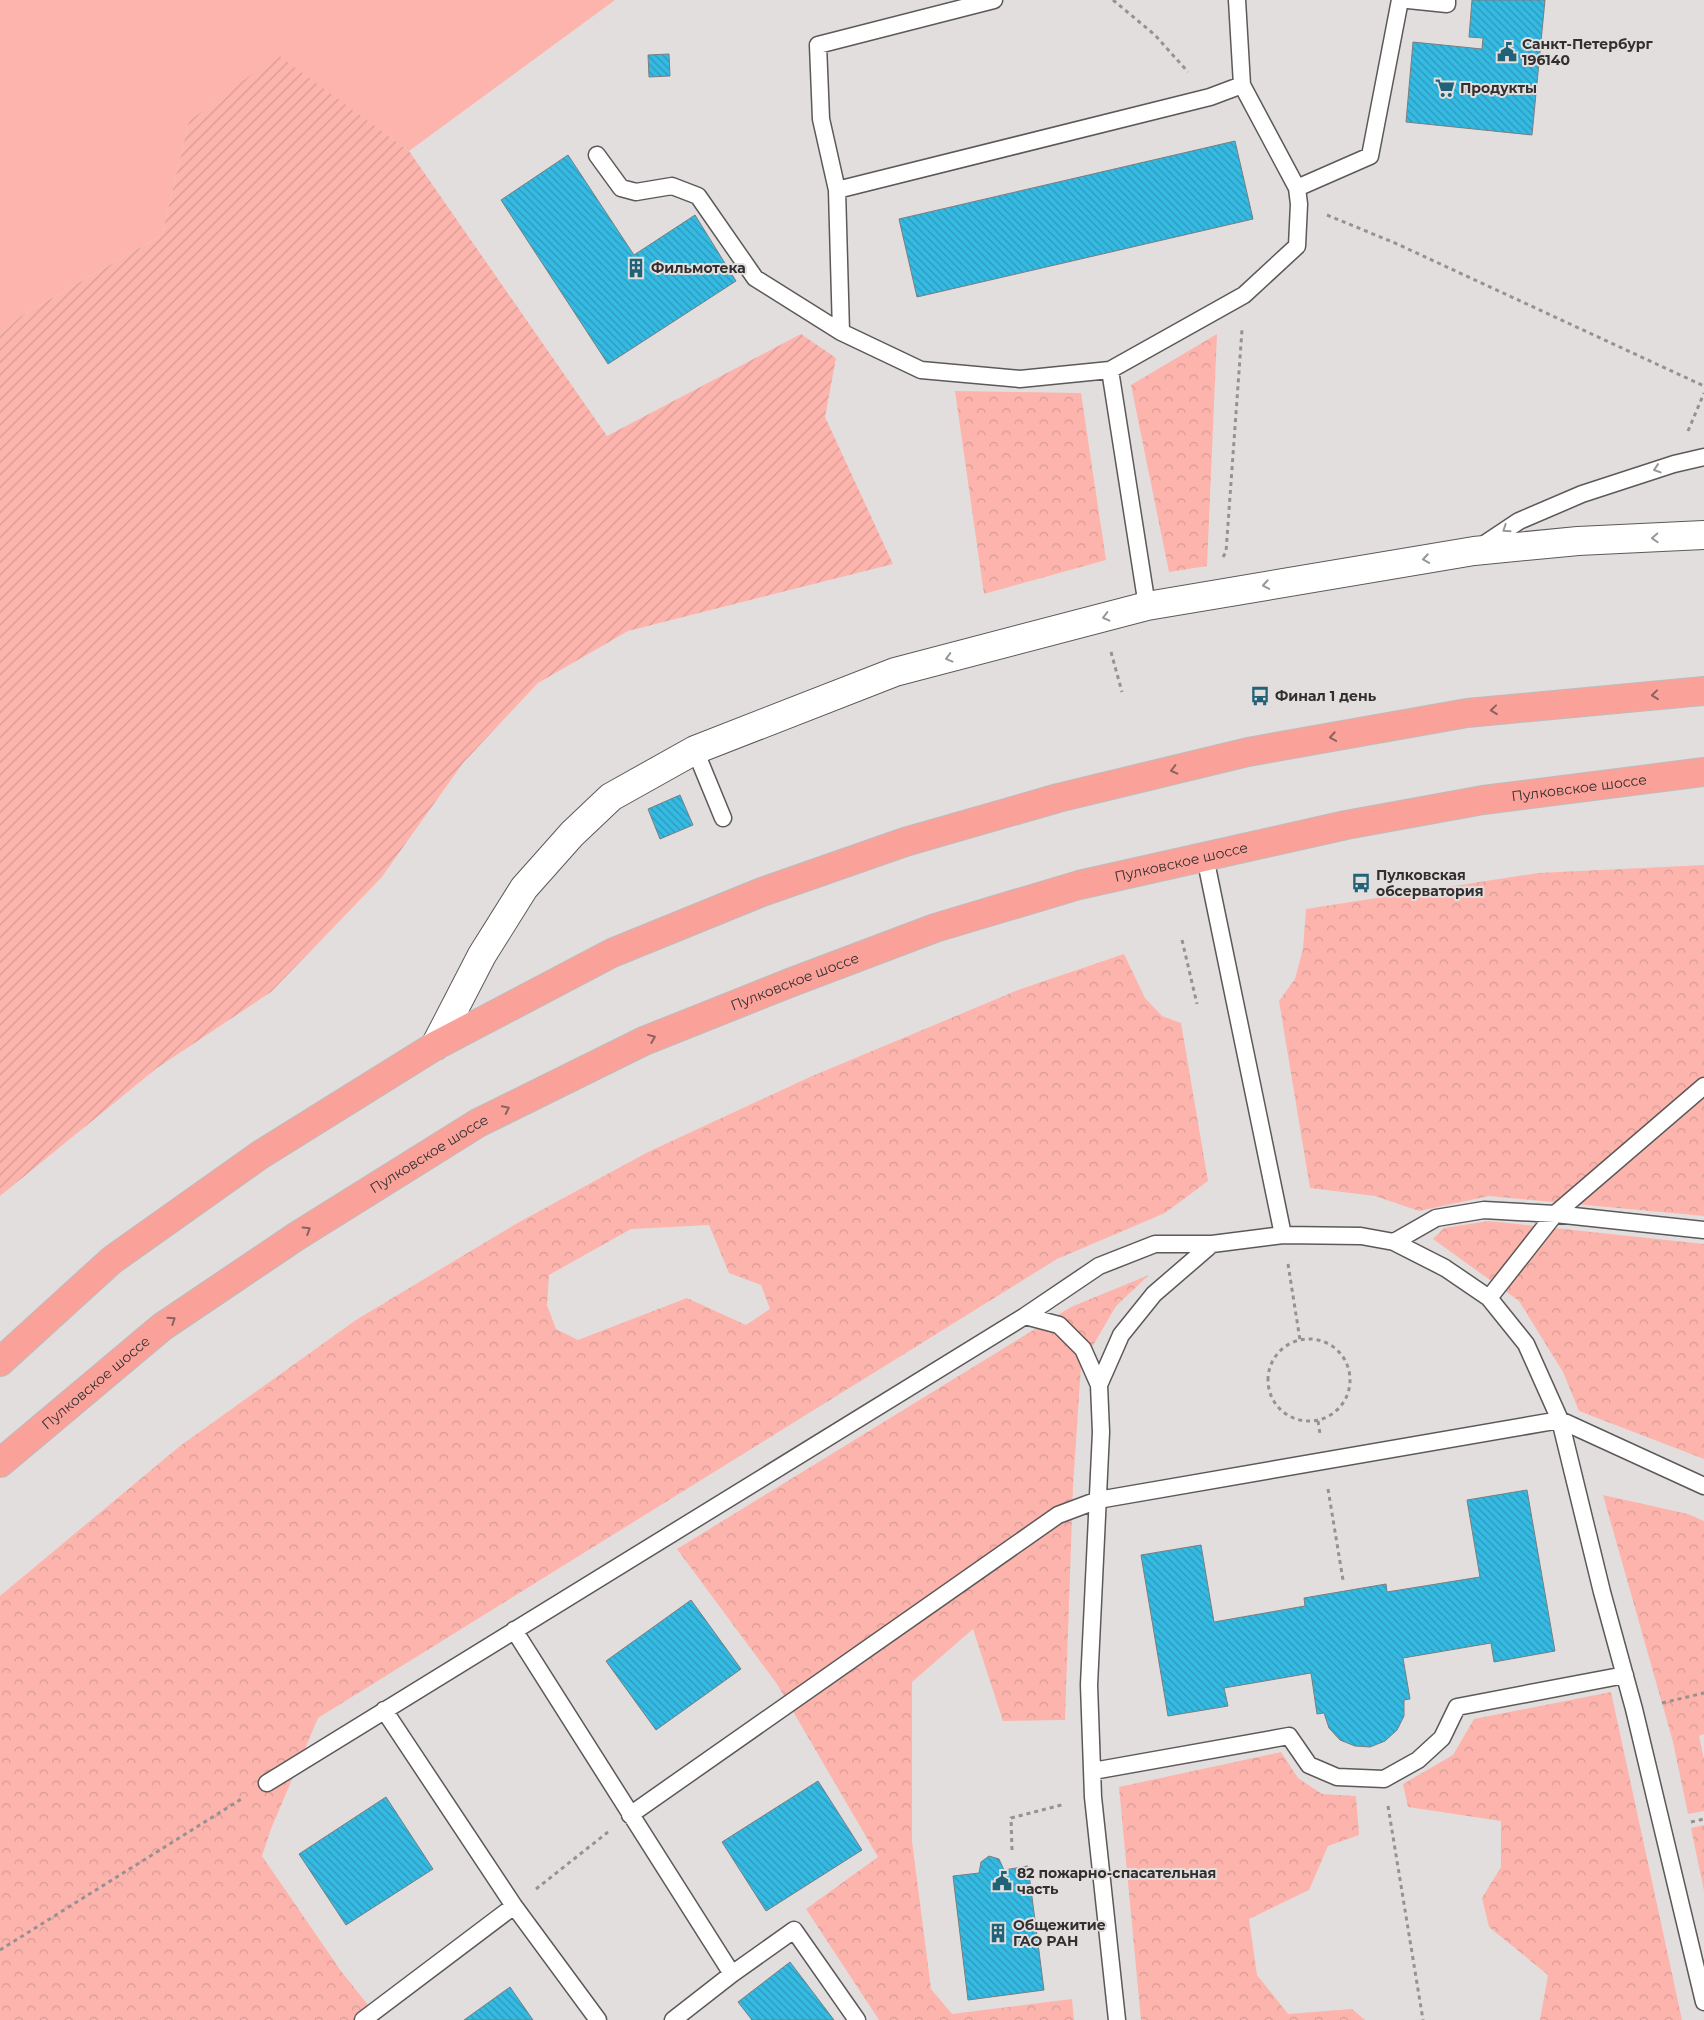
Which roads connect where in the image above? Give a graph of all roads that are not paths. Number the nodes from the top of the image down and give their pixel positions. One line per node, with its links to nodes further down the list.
1 (994, 0): 8 (lane)
2 (1237, 0): 6 (lane)
3 (1400, 0): 9 (lane)
4 (1408, 0): 5 (lane)
5 (1447, 0)
6 (1242, 85): 8 (lane); 9 (lane)
7 (597, 155): 10 (lane)
8 (837, 190): 10 (lane)
9 (1298, 196): 11 (lane)
10 (841, 332): 11 (lane)
11 (1110, 370): 15 (lane)
12 (1704, 456): 14 (lane, one-way to 14)
13 (1704, 536): 14 (street, one-way to 14)
14 (1474, 551): 15 (street, one-way to 15)
15 (1147, 606): 17 (street, one-way to 17)
16 (1704, 691): 21 (highway, one-way to 21)
17 (695, 750): 19 (lane); 21 (street)
18 (1704, 772): 20 (highway, Пулковское шоссе)
19 (723, 818)
20 (1205, 857): 25 (lane); 33 (highway, Пулковское шоссе, one-way to 20)
21 (435, 1046): 30 (highway)
22 (1704, 1086): 23 (lane)
23 (1555, 1214): 24 (lane); 26 (lane); 28 (lane)
24 (1704, 1230)
25 (1283, 1235): 26 (lane); 27 (lane)
26 (1394, 1242): 28 (lane)
27 (1212, 1244): 29 (lane); 31 (lane)
28 (1489, 1298): 32 (lane)
29 (1025, 1316): 31 (lane); 36 (lane)
30 (0, 1362)
31 (1099, 1386): 35 (lane)
32 (1560, 1420): 34 (lane); 35 (lane); 37 (lane)
33 (0, 1463)
34 (1704, 1486)
35 (1098, 1500): 39 (lane); 41 (lane)
36 (514, 1630): 38 (lane); 41 (lane)
37 (1625, 1676): 39 (lane); 44 (lane)
38 (384, 1710): 40 (lane); 42 (lane)
39 (1093, 1771): 49 (lane)
40 (267, 1783)
41 (630, 1815): 43 (lane)
42 (514, 1906): 45 (lane); 46 (lane)
43 (732, 1974): 47 (lane); 48 (lane)
44 (1704, 2002)
45 (363, 2020)
46 (598, 2020)
47 (673, 2020)
48 (857, 2020)
49 (1116, 2020)

